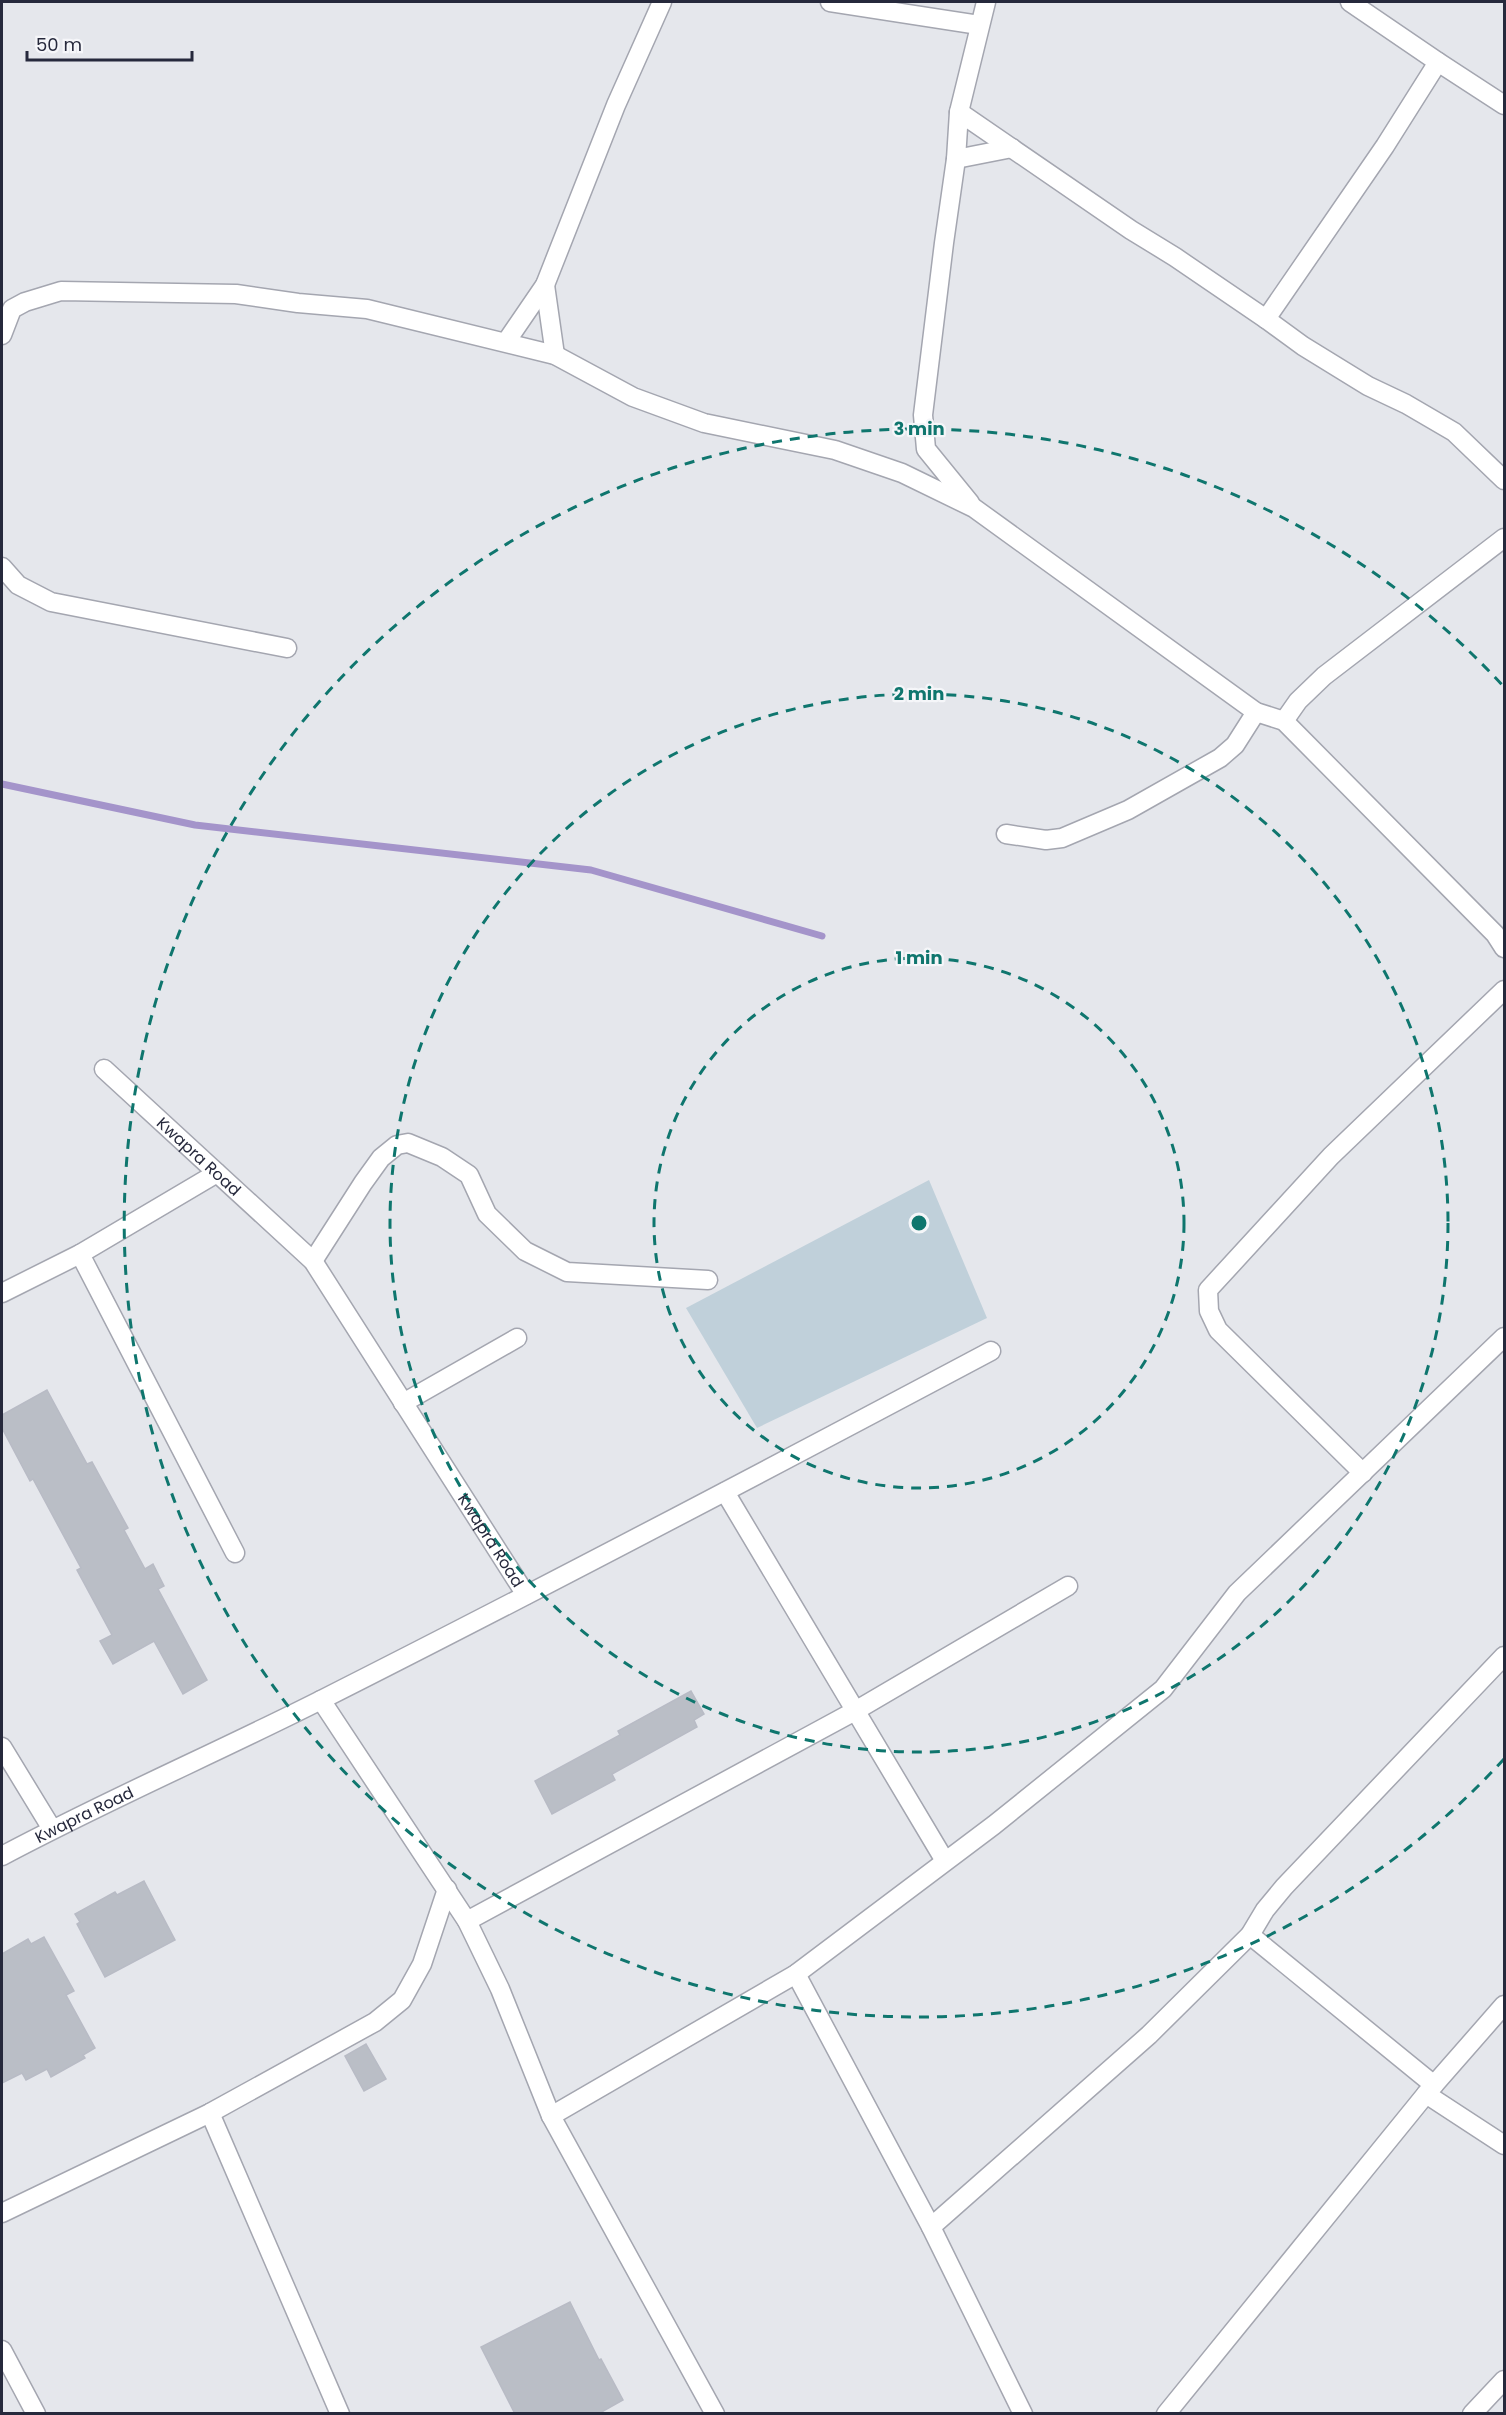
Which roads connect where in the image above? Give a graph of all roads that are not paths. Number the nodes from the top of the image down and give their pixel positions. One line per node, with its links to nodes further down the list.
1 (662, 2): 11 (street)
2 (830, 2): 5 (street)
3 (986, 2): 5 (street)
4 (1350, 2): 6 (street)
5 (979, 25): 8 (street)
6 (1438, 62): 7 (street); 12 (street)
7 (1504, 105)
8 (959, 112): 9 (street); 10 (street)
9 (1012, 147): 10 (street); 12 (street)
10 (956, 159): 17 (street)
11 (545, 285): 14 (street); 15 (street)
12 (1266, 319): 16 (street)
13 (2, 335): 14 (street)
14 (506, 342): 15 (street)
15 (555, 355): 17 (street)
16 (1504, 480)
17 (974, 508): 21 (street)
18 (1504, 538): 22 (street)
19 (2, 567): 20 (street)
20 (287, 648)
21 (1256, 712): 22 (street); 23 (street)
22 (1284, 721): 24 (street)
23 (1006, 834)
24 (1504, 948)
25 (1504, 990): 36 (street)
26 (104, 1069): 27 (street, Kwapra Road)
27 (217, 1173): 28 (street); 29 (street, Kwapra Road)
28 (80, 1254): 31 (street); 38 (street)
29 (313, 1261): 30 (street); 35 (street, Kwapra Road)
30 (708, 1280)
31 (2, 1293)
32 (1504, 1337): 36 (street)
33 (517, 1338): 35 (street)
34 (991, 1351): 37 (street)
35 (403, 1403): 40 (street, Kwapra Road)
36 (1363, 1473): 47 (street)
37 (725, 1492): 40 (street); 43 (street)
38 (235, 1553)
39 (1068, 1586): 43 (street)
40 (526, 1595): 42 (street, Kwapra Road)
41 (1504, 1656): 50 (street)
42 (321, 1700): 45 (street, Kwapra Road); 48 (street)
43 (855, 1711): 47 (street); 49 (street)
44 (2, 1747): 45 (street)
45 (52, 1829): 46 (street, Kwapra Road)
46 (2, 1856)
47 (945, 1861): 51 (street)
48 (447, 1889): 49 (street); 54 (street)
49 (467, 1921): 55 (street)
50 (1250, 1935): 53 (street); 58 (street)
51 (796, 1974): 55 (street); 58 (street)
52 (1504, 2005): 53 (street)
53 (1430, 2089): 56 (street); 65 (street)
54 (210, 2113): 57 (street); 63 (street)
55 (551, 2116): 61 (street)
56 (1504, 2145)
57 (2, 2213)
58 (931, 2226): 64 (street)
59 (2, 2350): 62 (street)
60 (1504, 2380): 66 (street)
61 (709, 2412)
62 (36, 2414)
63 (340, 2414)
64 (1023, 2414)
65 (1166, 2414)
66 (1472, 2414)

